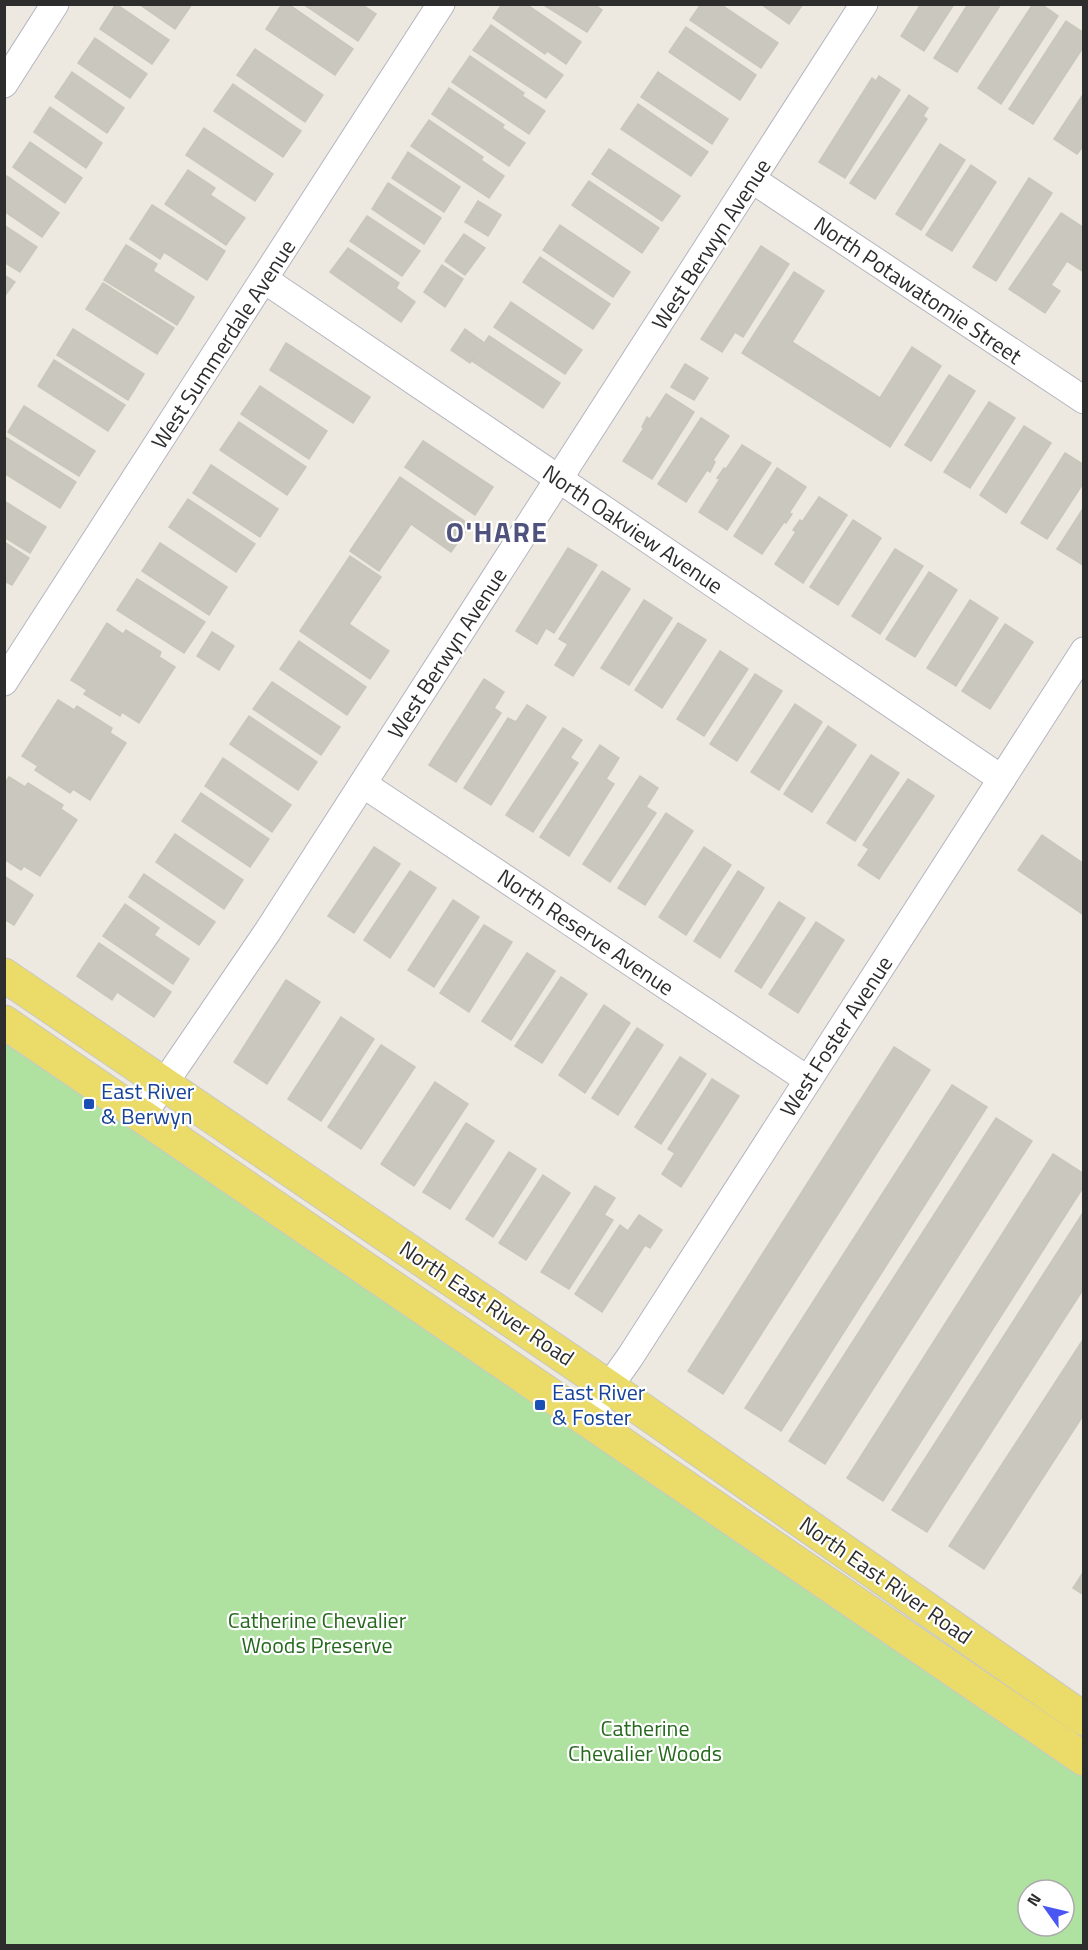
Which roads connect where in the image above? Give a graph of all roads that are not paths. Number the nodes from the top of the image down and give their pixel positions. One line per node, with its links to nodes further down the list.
1 (55, 4): 4 (street)
2 (441, 4): 6 (street, West Summerdale Avenue)
3 (864, 4): 5 (street, West Berwyn Avenue)
4 (4, 84)
5 (753, 180): 7 (street, North Potawatomie Street); 8 (street, West Berwyn Avenue)
6 (265, 280): 8 (street, North Oakview Avenue); 10 (street, West Summerdale Avenue)
7 (1083, 400)
8 (559, 479): 11 (street, North Oakview Avenue); 12 (street, West Berwyn Avenue)
9 (1083, 651): 11 (street, West Foster Avenue)
10 (4, 682)
11 (1002, 779): 15 (street, West Foster Avenue)
12 (363, 784): 15 (street, North Reserve Avenue); 16 (street, West Berwyn Avenue)
13 (4, 975): 16 (main road, North East River Road)
14 (4, 1022): 17 (main road, North East River Road)
15 (808, 1080): 18 (street, West Foster Avenue)
16 (165, 1083): 17 (street, West Berwyn Avenue); 18 (main road, North East River Road)
17 (142, 1116): 19 (main road, North East River Road)
18 (609, 1387): 19 (street, West Foster Avenue); 20 (main road, North East River Road)
19 (586, 1419): 21 (main road, North East River Road)
20 (1083, 1719)
21 (1083, 1759)

